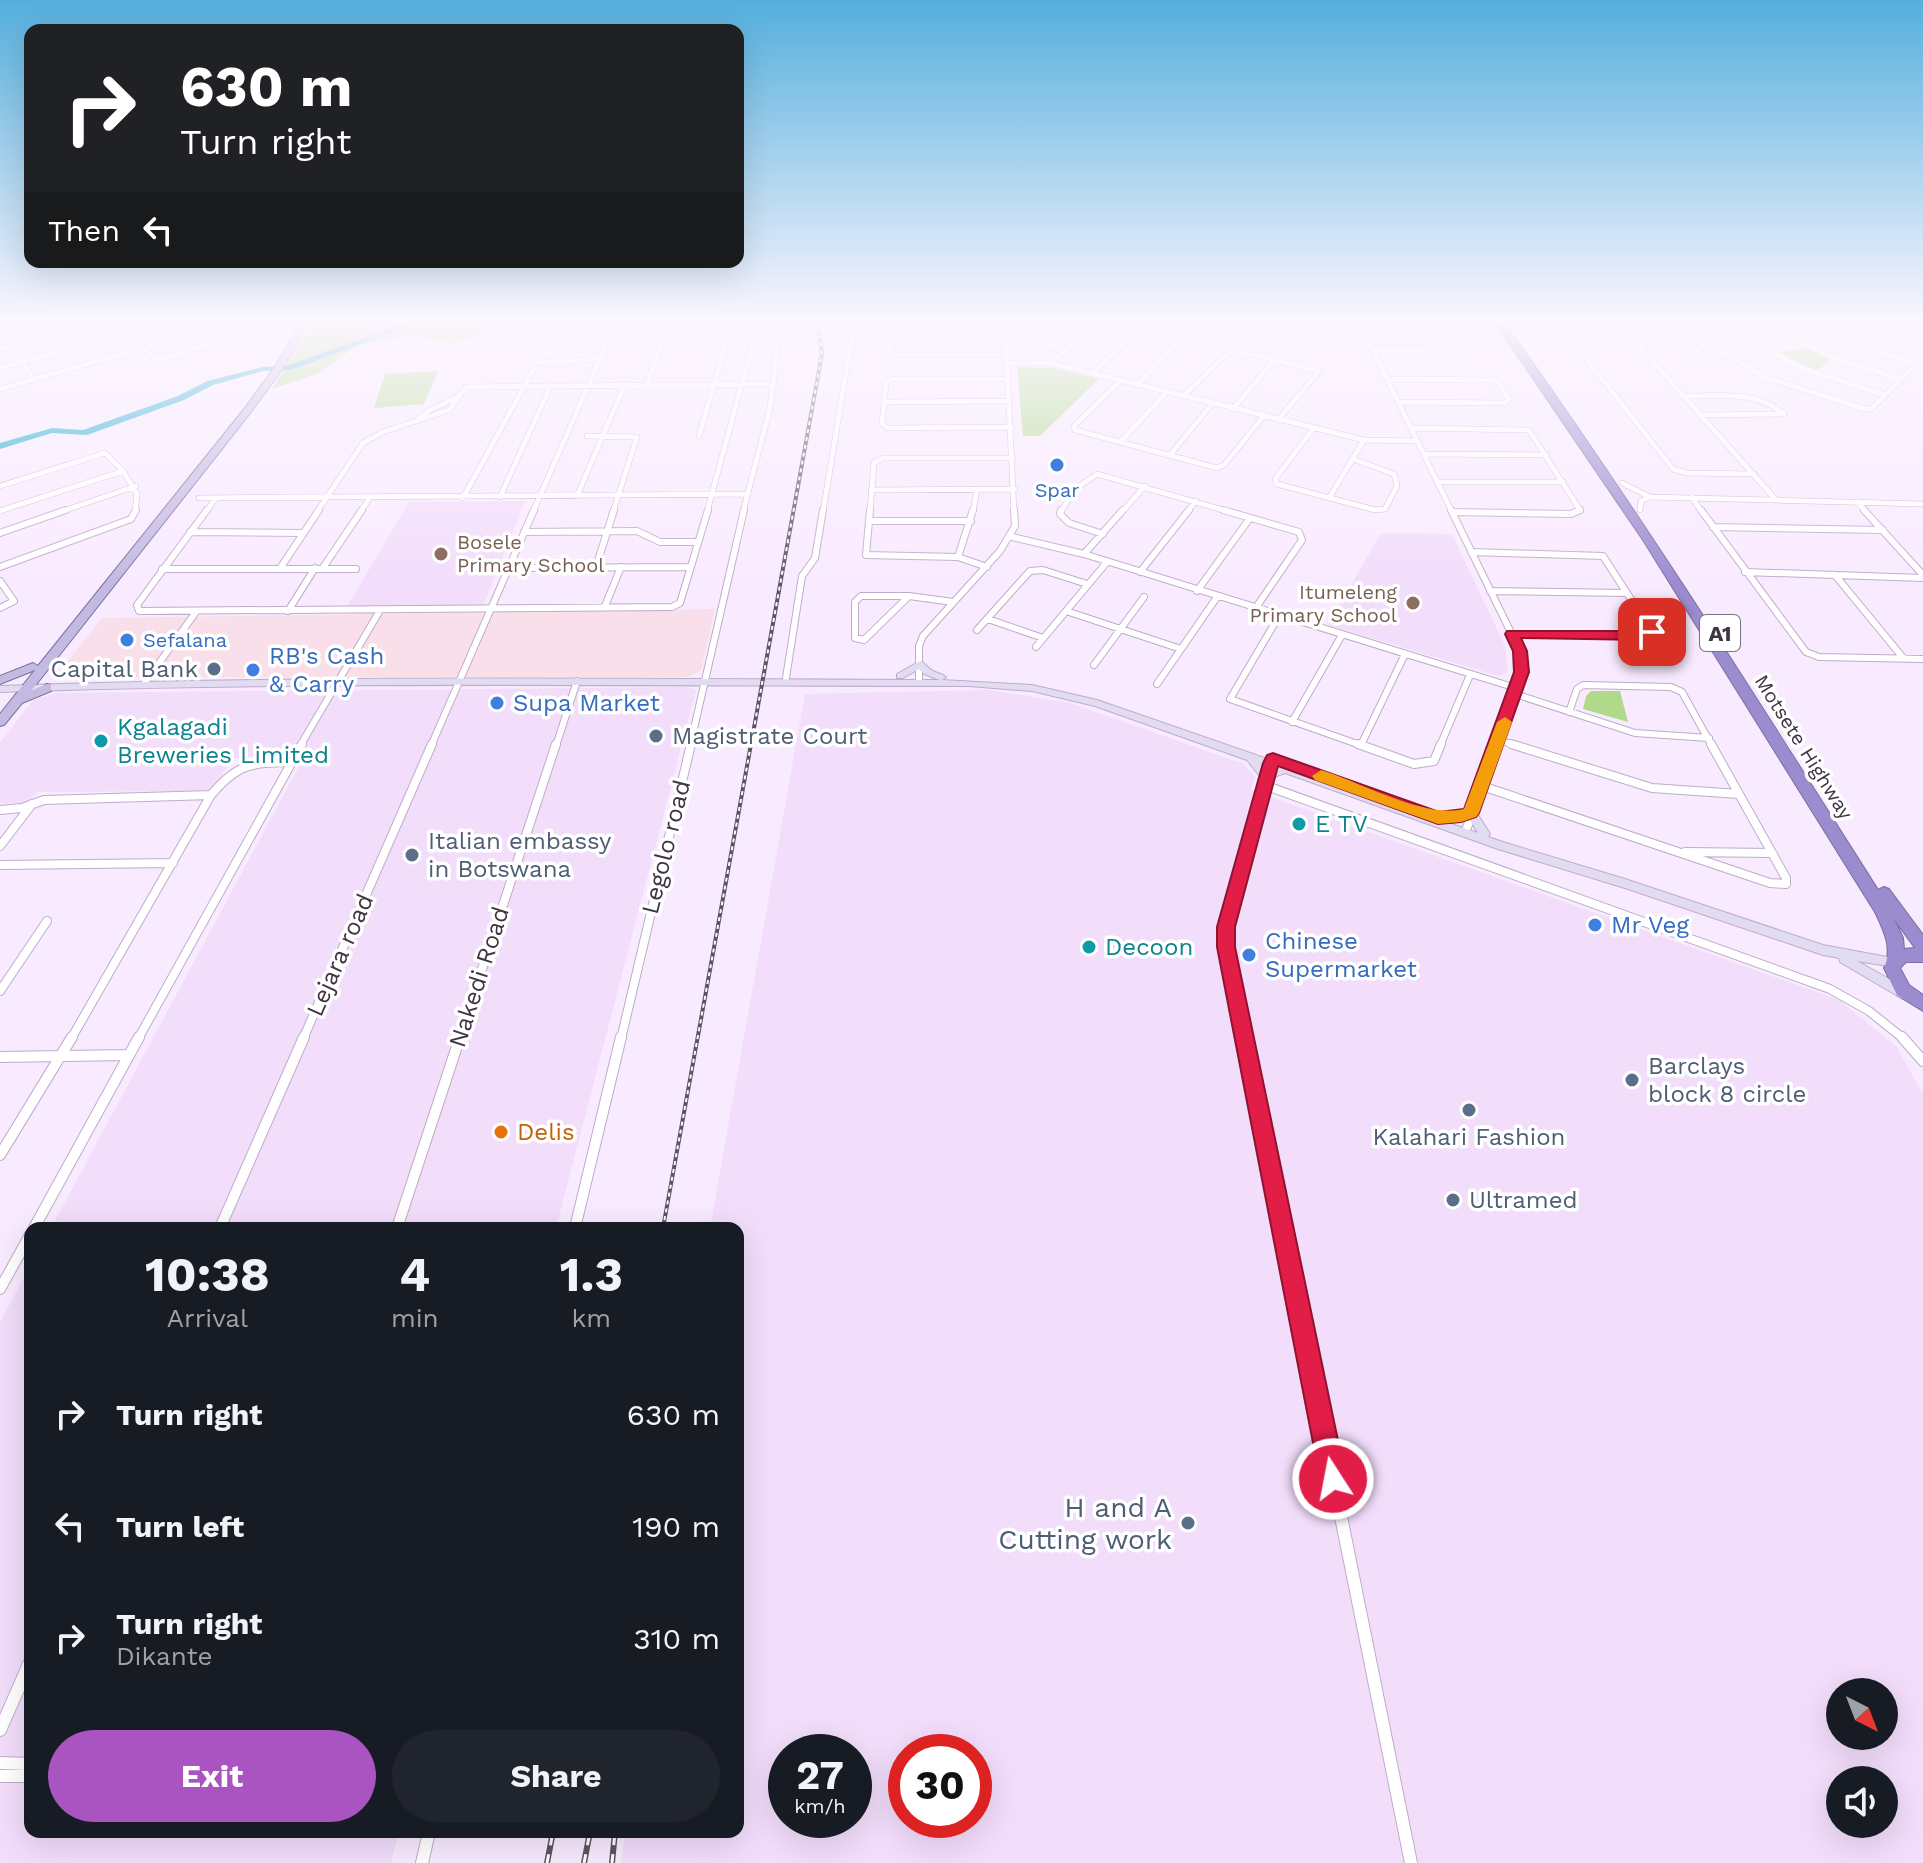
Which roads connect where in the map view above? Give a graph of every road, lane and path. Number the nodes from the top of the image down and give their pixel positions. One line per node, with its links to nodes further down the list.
1 (242, 411): 137 (main road)
2 (244, 411): 136 (main road)
3 (446, 411): 61 (street)
4 (510, 411): 62 (street)
5 (539, 411): 56 (street)
6 (578, 411): 63 (street, Lejara road)
7 (614, 411): 32 (street)
8 (707, 411): 33 (street)
9 (735, 411): 55 (street)
10 (767, 411): 53 (street, Legolo road)
11 (840, 411): 141 (street)
12 (884, 411): 28 (street)
13 (1011, 411): 28 (street)
14 (1090, 411): 36 (street)
15 (1149, 411): 36 (street)
16 (1206, 411): 38 (street)
17 (1240, 411): 26 (street)
18 (1286, 411): 27 (street)
19 (1402, 411): 29 (street)
20 (1561, 411): 187 (highway, Motsete Highway / A1)
21 (1571, 411): 46 (highway, Motsete Highway / A1)
22 (1627, 411): 43 (street)
23 (1698, 411): 25 (street)
24 (1781, 411): 25 (street)
25 (1702, 415): 43 (street)
26 (1263, 417): 27 (street); 38 (street)
27 (1278, 420): 30 (street)
28 (1012, 427): 40 (street)
29 (1411, 428): 35 (street); 39 (street)
30 (1313, 429): 34 (street); 64 (street)
31 (587, 436): 32 (street)
32 (604, 436): 54 (street); 57 (street)
33 (699, 436)
34 (1364, 440): 35 (street); 41 (street)
35 (1417, 441): 37 (street)
36 (1120, 442): 38 (street)
37 (1424, 454): 39 (street); 44 (street)
38 (1170, 455)
39 (1547, 455): 45 (street)
40 (1013, 458): 51 (street); 52 (street)
41 (1353, 459): 64 (street); 64 (street)
42 (123, 471): 47 (street); 48 (street); 72 (street)
43 (1754, 474): 67 (street)
44 (1437, 482): 45 (street); 73 (street)
45 (1563, 482): 73 (street)
46 (1622, 483): 58 (street); 71 (highway, Motsete Highway / A1)
47 (0, 486)
48 (136, 486): 82 (street); 91 (street)
49 (1145, 486): 68 (street); 84 (street); 84 (street)
50 (977, 489): 51 (street); 52 (street); 76 (street)
51 (1015, 489): 85 (street)
52 (871, 490): 75 (street)
53 (746, 494): 55 (street); 143 (street, Legolo road)
54 (577, 496): 57 (street); 63 (street)
55 (712, 496): 57 (street); 86 (street)
56 (500, 497): 62 (street); 63 (street)
57 (617, 497): 78 (street)
58 (1650, 497): 65 (street); 71 (street)
59 (199, 498): 60 (street)
60 (216, 498): 61 (street); 80 (street)
61 (324, 498): 66 (street); 83 (street)
62 (463, 498): 66 (street)
63 (540, 498): 81 (street, Lejara road)
64 (1329, 498)
65 (1692, 498): 67 (street); 77 (street)
66 (369, 499): 99 (street)
67 (1776, 500): 69 (street)
68 (1196, 501): 74 (street); 101 (street)
69 (1857, 502): 70 (street); 79 (street)
70 (1923, 504)
71 (1640, 510): 184 (highway, Motsete Highway / A1)
72 (0, 511)
73 (1452, 512): 87 (street)
74 (1250, 518): 107 (street); 116 (street)
75 (870, 521): 76 (street); 89 (street)
76 (971, 521): 89 (street)
77 (1713, 527): 79 (street); 102 (street)
78 (607, 530): 81 (street); 86 (street); 93 (street)
79 (1883, 530): 104 (street)
80 (190, 532): 83 (street); 98 (street)
81 (524, 532): 97 (street, Lejara road)
82 (0, 533)
83 (302, 533): 92 (street)
84 (1103, 534): 88 (street)
85 (1012, 537): 88 (street); 96 (street)
86 (698, 542): 95 (street)
87 (1471, 552): 108 (street); 109 (street)
88 (1084, 554): 90 (street)
89 (958, 557): 96 (street)
90 (1107, 562): 101 (street); 106 (street)
91 (0, 567)
92 (281, 567): 98 (street); 99 (street)
93 (596, 567): 94 (street); 97 (street)
94 (621, 567): 95 (street); 114 (street)
95 (690, 567): 114 (street)
96 (987, 567): 113 (street)
97 (508, 568): 117 (street, Lejara road)
98 (162, 569): 120 (street)
99 (319, 569): 100 (street); 118 (street)
100 (356, 569)
101 (1140, 572): 107 (street)
102 (1745, 572): 103 (street); 132 (street)
103 (1835, 575): 104 (street); 132 (street)
104 (1923, 577)
105 (0, 581): 115 (street)
106 (1087, 584): 119 (street); 123 (street)
107 (1197, 591): 112 (street)
108 (1490, 591): 109 (street); 126 (street)
109 (1627, 593): 126 (street)
110 (909, 596): 110 (street); 113 (street)
111 (1144, 597): 124 (street)
112 (1217, 597): 116 (street); 130 (street)
113 (953, 602): 134 (street)
114 (605, 606): 117 (street)
115 (0, 608)
116 (1255, 609): 122 (street)
117 (491, 610): 121 (street); 146 (street, Lejara road)
118 (288, 611): 120 (street); 121 (street)
119 (1066, 611): 124 (street); 128 (street)
120 (196, 612): 149 (street)
121 (379, 612): 150 (street)
122 (1279, 616): 127 (street); 159 (street)
123 (988, 619): 125 (street); 128 (street)
124 (1121, 629): 130 (street); 135 (street)
125 (977, 630)
126 (1512, 634): 153 (street)
127 (1342, 635): 131 (street); 159 (street)
128 (1043, 638): 129 (street)
129 (1036, 647)
130 (1181, 649): 147 (street)
131 (1405, 654): 138 (street); 162 (street)
132 (1904, 659): 133 (street)
133 (1923, 659)
134 (920, 664): 139 (main road); 140 (main road); 142 (street)
135 (1094, 665)
136 (47, 666): 148 (main road); 151 (main road)
137 (33, 667): 144 (main road); 148 (main road)
138 (1470, 675): 153 (street); 162 (street)
139 (900, 676): 141 (main road); 142 (main road)
140 (941, 677): 142 (main road); 154 (main road)
141 (786, 678): 143 (main road)
142 (920, 679): 143 (main road); 154 (main road)
143 (706, 680): 145 (main road); 199 (street, Legolo road)
144 (0, 681): 148 (main road)
145 (577, 681): 146 (main road); 198 (street, Nakedi Road)
146 (459, 682): 150 (main road); 197 (street, Lejara road)
147 (1157, 684)
148 (24, 685): 151 (main road); 152 (main road); 155 (main road); 156 (main road)
149 (143, 685): 150 (main road); 151 (main road)
150 (334, 685): 165 (street)
151 (54, 686): 155 (main road)
152 (0, 689)
153 (1516, 691): 157 (street); 161 (street)
154 (1098, 700): 163 (main road); 164 (main road)
155 (16, 703): 158 (main road)
156 (0, 707)
157 (1569, 712): 160 (street); 160 (street)
158 (0, 722)
159 (1292, 722): 162 (street)
160 (1709, 738): 169 (street)
161 (1498, 740): 168 (street); 169 (street)
162 (1361, 745)
163 (1242, 753): 164 (main road); 167 (main road)
164 (1272, 761): 166 (main road); 167 (street); 174 (main road)
165 (291, 762): 170 (street); 192 (street)
166 (1288, 768): 167 (main road); 175 (main road)
167 (1265, 781): 194 (street); 210 (street)
168 (1482, 786): 173 (street); 178 (street)
169 (1739, 794): 179 (street)
170 (211, 795): 171 (street); 180 (street)
171 (33, 803): 172 (street); 177 (street)
172 (0, 810)
173 (1471, 813): 174 (main road); 175 (street); 176 (main road)
174 (1438, 818): 175 (main road)
175 (1466, 830): 176 (main road); 182 (main road)
176 (1484, 834): 182 (main road)
177 (0, 846)
178 (1675, 852): 179 (street); 179 (street)
179 (1772, 853)
180 (173, 863): 181 (street); 191 (street)
181 (0, 865)
182 (1626, 885): 185 (main road)
183 (47, 921): 188 (street)
184 (1923, 947)
185 (1823, 950): 187 (main road); 190 (main road)
186 (1923, 955): 187 (highway)
187 (1895, 960): 190 (highway, A1)
188 (4, 979): 189 (street)
189 (0, 991)
190 (1919, 1003)
191 (62, 1055): 192 (street); 193 (street); 195 (street)
192 (129, 1055): 196 (street)
193 (0, 1057)
194 (1923, 1061)
195 (0, 1155)
196 (37, 1222)
197 (223, 1222)
198 (399, 1222)
199 (576, 1222)
200 (24, 1246): 201 (street)
201 (0, 1289)
202 (24, 1676): 203 (street)
203 (0, 1730)
204 (0, 1763): 205 (street)
205 (24, 1764)
206 (0, 1776): 207 (street)
207 (24, 1776)
208 (428, 1838): 209 (street)
209 (422, 1863)
210 (1411, 1863)

